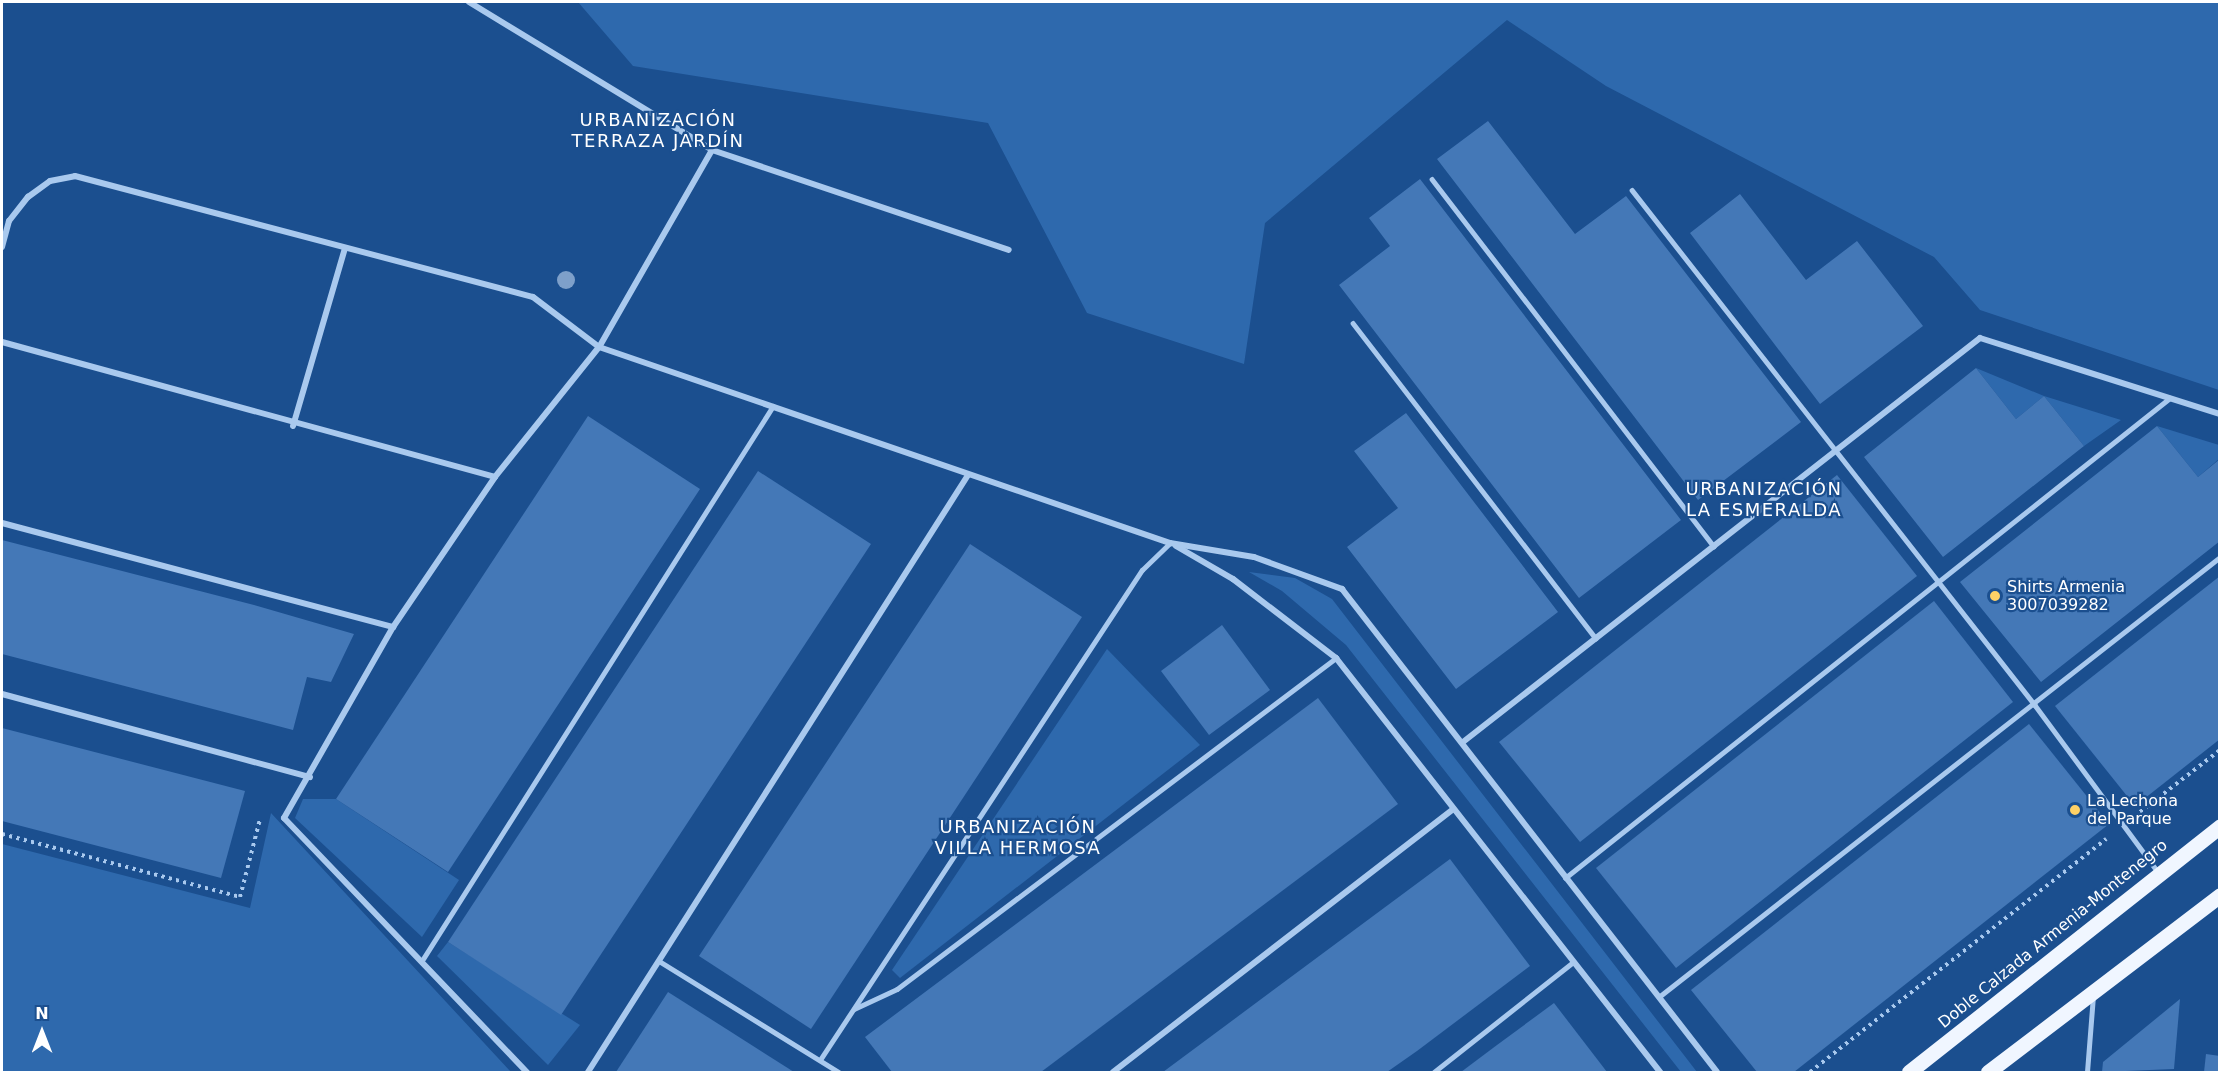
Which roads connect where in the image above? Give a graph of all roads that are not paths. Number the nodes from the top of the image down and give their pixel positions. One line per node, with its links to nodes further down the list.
1 (469, 2): 2 (street)
2 (712, 150): 7 (street); 10 (street)
3 (1432, 179): 20 (lane)
4 (1632, 190): 15 (lane)
5 (2, 247): 6 (street)
6 (345, 248): 10 (street); 14 (street)
7 (1009, 250)
8 (1353, 323): 24 (lane)
9 (2, 342): 14 (street)
10 (599, 347): 12 (street); 17 (street)
11 (2170, 398): 13 (street); 15 (street); 22 (lane)
12 (773, 406): 16 (street); 35 (lane)
13 (2220, 414)
14 (293, 426): 17 (street)
15 (1838, 450): 20 (street); 22 (lane)
16 (968, 475): 19 (street); 36 (street)
17 (495, 477): 23 (street)
18 (2, 523): 23 (street)
19 (1170, 543): 25 (street); 28 (street); 40 (lane)
20 (1714, 546): 24 (street)
21 (2220, 558): 27 (lane)
22 (1939, 585): 27 (lane); 33 (lane)
23 (393, 627): 29 (street)
24 (1596, 638): 28 (street)
25 (1336, 658): 30 (street); 40 (lane)
26 (2, 694): 29 (street)
27 (2035, 705): 32 (lane); 39 (lane)
28 (1463, 742): 33 (street)
29 (310, 777): 35 (street)
30 (1453, 809): 37 (street); 45 (street)
31 (2220, 826): 32 (main road, Doble Calzada Armenia-Montenegro)
32 (2158, 872): 49 (main road, Doble Calzada Armenia-Montenegro)
33 (1565, 878): 39 (street)
34 (2220, 895): 38 (main road)
35 (423, 959): 42 (street)
36 (658, 961): 41 (lane); 43 (street)
37 (1572, 963): 46 (lane); 47 (street)
38 (2094, 990): 50 (main road); 51 (lane)
39 (1660, 996): 48 (street)
40 (854, 1009): 41 (lane)
41 (820, 1060): 44 (lane)
42 (527, 1072)
43 (588, 1072)
44 (839, 1072)
45 (1113, 1072)
46 (1434, 1072)
47 (1660, 1072)
48 (1717, 1072)
49 (1909, 1072)
50 (1988, 1072)
51 (2088, 1072)

